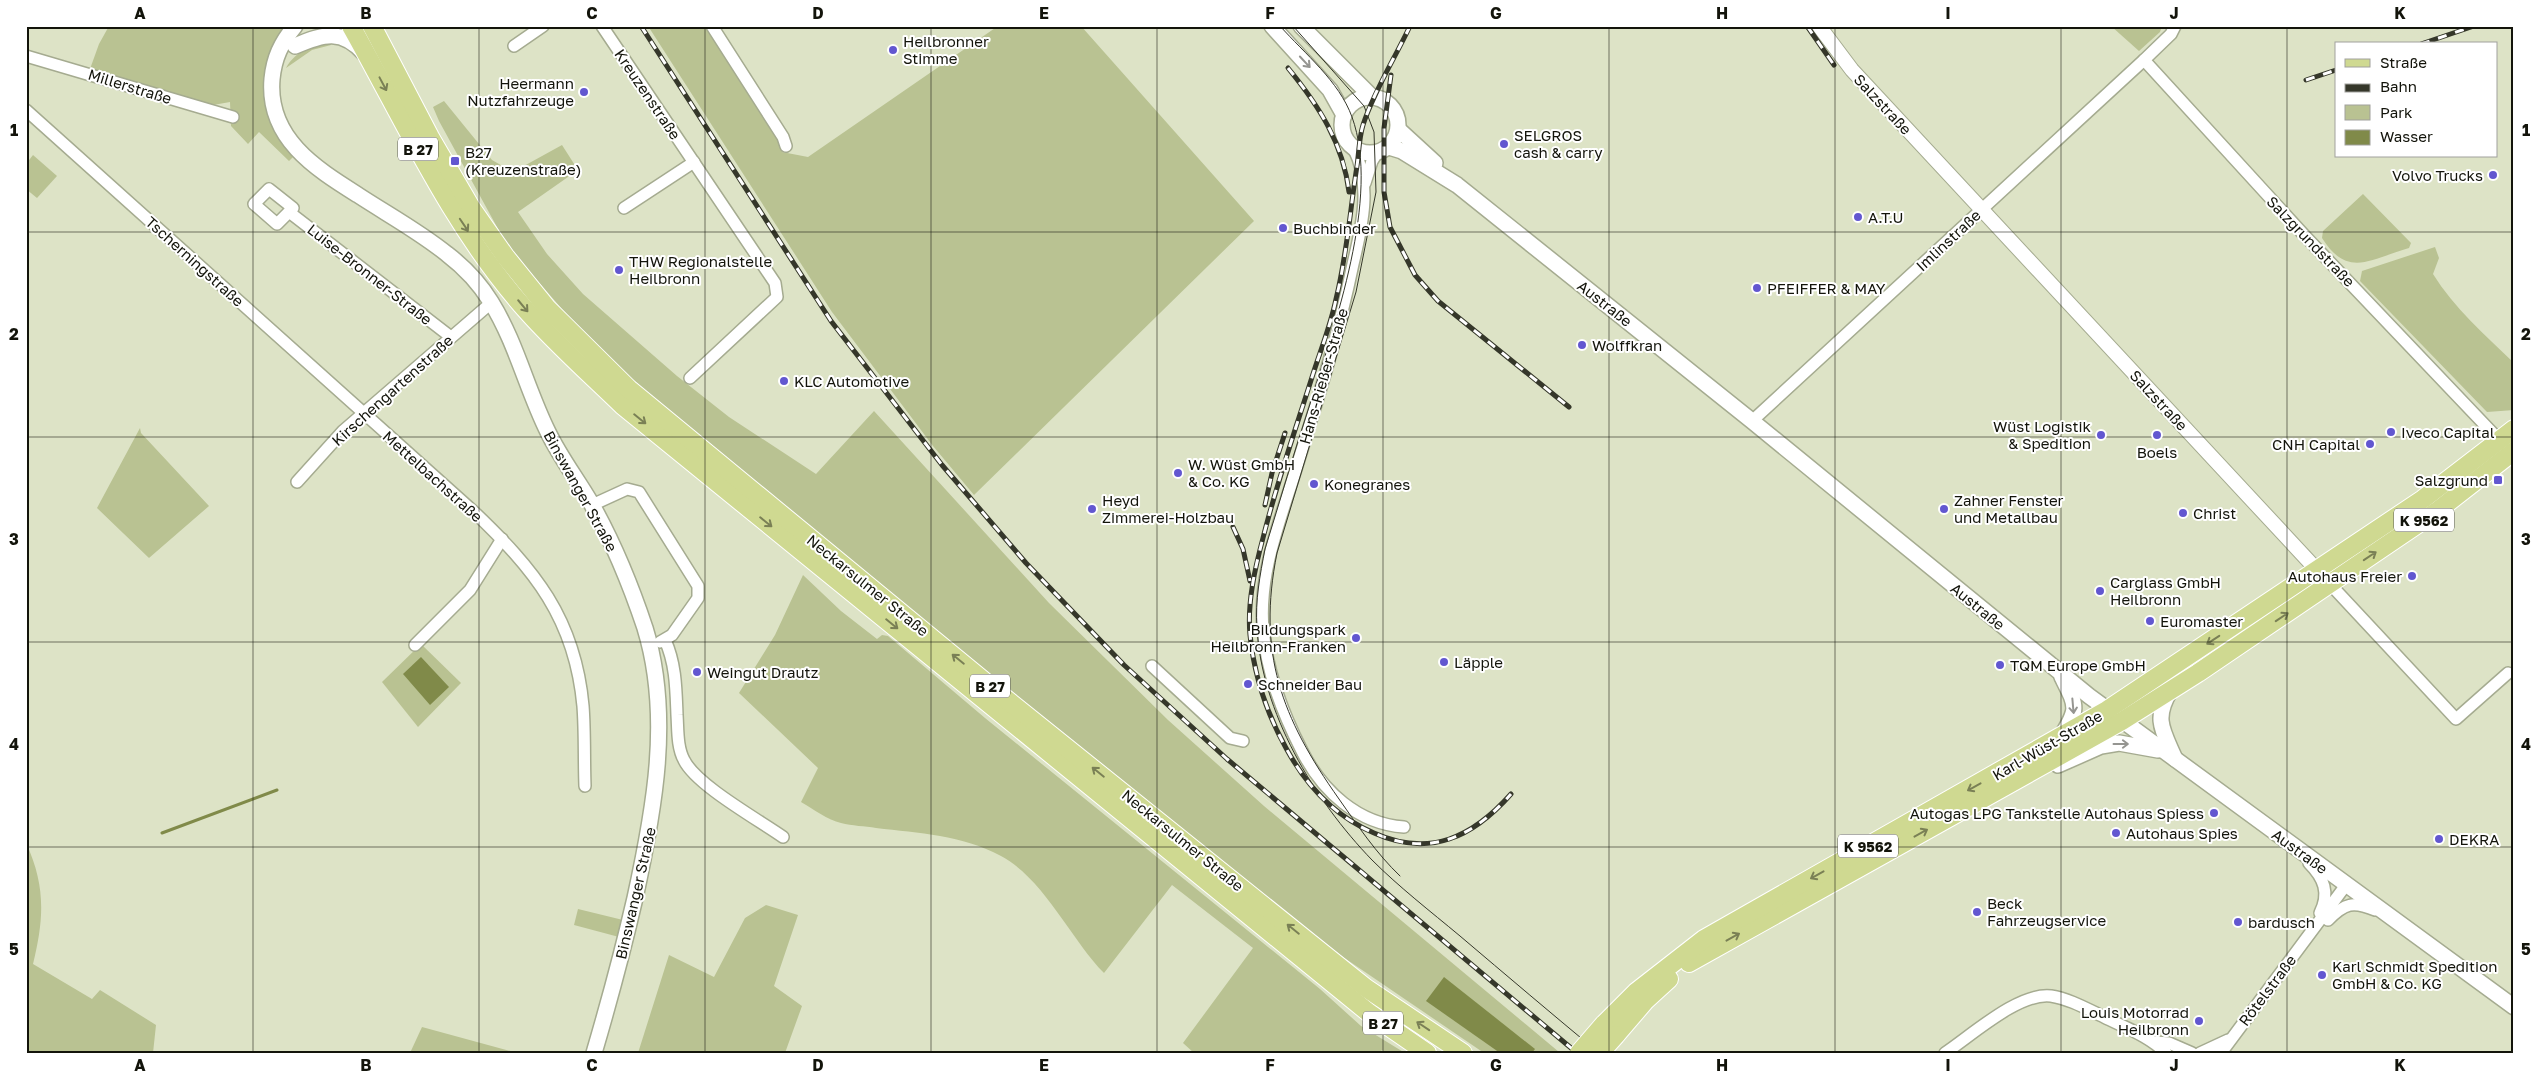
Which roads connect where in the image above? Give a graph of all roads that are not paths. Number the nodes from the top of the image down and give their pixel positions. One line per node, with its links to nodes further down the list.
1 (295, 26): 19 (main road, Binswanger Straße)
2 (322, 26): 13 (main road)
3 (351, 26): 16 (main road, Neckarsulmer Straße / B 27)
4 (372, 26): 18 (main road, Neckarsulmer Straße / B 27)
5 (383, 26): 18 (main road)
6 (543, 26): 14 (street)
7 (602, 26): 28 (street, Kreuzenstraße)
8 (712, 26): 25 (street)
9 (1272, 26): 22 (main road, one-way to 22)
10 (1301, 26): 20 (main road, Austraße)
11 (1820, 26): 32 (street, Salzstraße)
12 (2174, 26): 17 (street)
13 (294, 46): 16 (main road); 19 (main road)
14 (514, 46)
15 (26, 56): 23 (street, Millerstraße)
16 (370, 59): 71 (main road, Neckarsulmer Straße / B 27, one-way to 71)
17 (2144, 60): 32 (street, Imlinstraße); 40 (street, Salzgrundstraße)
18 (398, 74): 72 (main road, Neckarsulmer Straße / B 27, one-way to 18)
19 (271, 90): 34 (main road, Binswanger Straße)
20 (1372, 97): 22 (main road); 24 (main road, Austraße)
21 (26, 110): 37 (street, Tscherningstraße)
22 (1344, 115): 26 (main road)
23 (233, 117)
24 (1399, 130): 27 (main road); 30 (main road, Austraße)
25 (786, 146)
26 (1354, 149): 27 (main road, Austraße); 29 (street, Hans-Rießer-Straße)
27 (1383, 150): 29 (street, Hans-Rießer-Straße); 30 (main road, Austraße)
28 (694, 162): 31 (street); 36 (street, Kreuzenstraße)
29 (1364, 185): 60 (street, Hans-Rießer-Straße)
30 (1457, 185): 38 (main road, Austraße)
31 (624, 208)
32 (1982, 210): 38 (street, Imlinstraße); 44 (street, Salzstraße)
33 (289, 212): 35 (street, Luise-Bronner-Straße)
34 (491, 303): 35 (street, Kirschengartenstraße); 42 (main road, Binswanger Straße)
35 (451, 337): 37 (street, Kirschengartenstraße)
36 (690, 378)
37 (363, 413): 41 (street, Kirschengartenstraße); 43 (street, Mettelbachstraße)
38 (1752, 420): 50 (main road, Austraße)
39 (2514, 430): 40 (main road, Karl-Wüst-Straße / K 9562)
40 (2508, 449): 44 (main road, Karl-Wüst-Straße / K 9562); 45 (main road, Karl-Wüst-Straße / K 9562, one-way to 40)
41 (297, 482)
42 (592, 504): 46 (street); 48 (main road, Binswanger Straße)
43 (502, 539): 47 (street); 59 (street, Mettelbachstraße)
44 (2318, 570): 45 (street, Salzstraße); 53 (main road, Karl-Wüst-Straße / K 9562, one-way to 53)
45 (2330, 584): 51 (street, Salzstraße); 52 (main road, Karl-Wüst-Straße / K 9562, one-way to 45)
46 (666, 640): 48 (street); 61 (street)
47 (415, 645)
48 (649, 646): 70 (main road, Binswanger Straße)
49 (1152, 666): 56 (street)
50 (2061, 673): 53 (main road, Austraße); 55 (main road, one-way to 55)
51 (2508, 673)
52 (2170, 691): 54 (main road, Karl-Wüst-Straße / K 9562); 57 (main road)
53 (2107, 710): 54 (main road, Austraße); 55 (main road, Karl-Wüst-Straße / K 9562)
54 (2122, 721): 57 (main road, Austraße); 58 (main road, Karl-Wüst-Straße / K 9562)
55 (2060, 738): 67 (main road, Karl-Wüst-Straße / K 9562, one-way to 67)
56 (1243, 741)
57 (2170, 756): 58 (main road, one-way to 57); 62 (main road, Austraße)
58 (2010, 785): 67 (main road, Karl-Wüst-Straße / K 9562, one-way to 58)
59 (584, 786)
60 (1404, 827)
61 (783, 837)
62 (2290, 845): 63 (main road, Austraße); 65 (street, Rötelstraße)
63 (2346, 885): 64 (main road, Austraße); 65 (street, Rötelstraße)
64 (2390, 916): 65 (street, Rötelstraße); 66 (main road, Austraße)
65 (2306, 939): 68 (street, Rötelstraße)
66 (2514, 1007)
67 (1610, 1029): 73 (main road, Karl-Wüst-Straße / K 9562, bridge); 74 (main road, Karl-Wüst-Straße / K 9562, bridge)
68 (2230, 1040): 78 (street, Rötelstraße); 79 (street, Rötelstraße)
69 (2155, 1042): 75 (street); 76 (street); 77 (street)
70 (594, 1053)
71 (1427, 1053)
72 (1463, 1053)
73 (1578, 1053)
74 (1600, 1053)
75 (1945, 1053)
76 (2166, 1053)
77 (2192, 1053)
78 (2200, 1053)
79 (2220, 1053)

